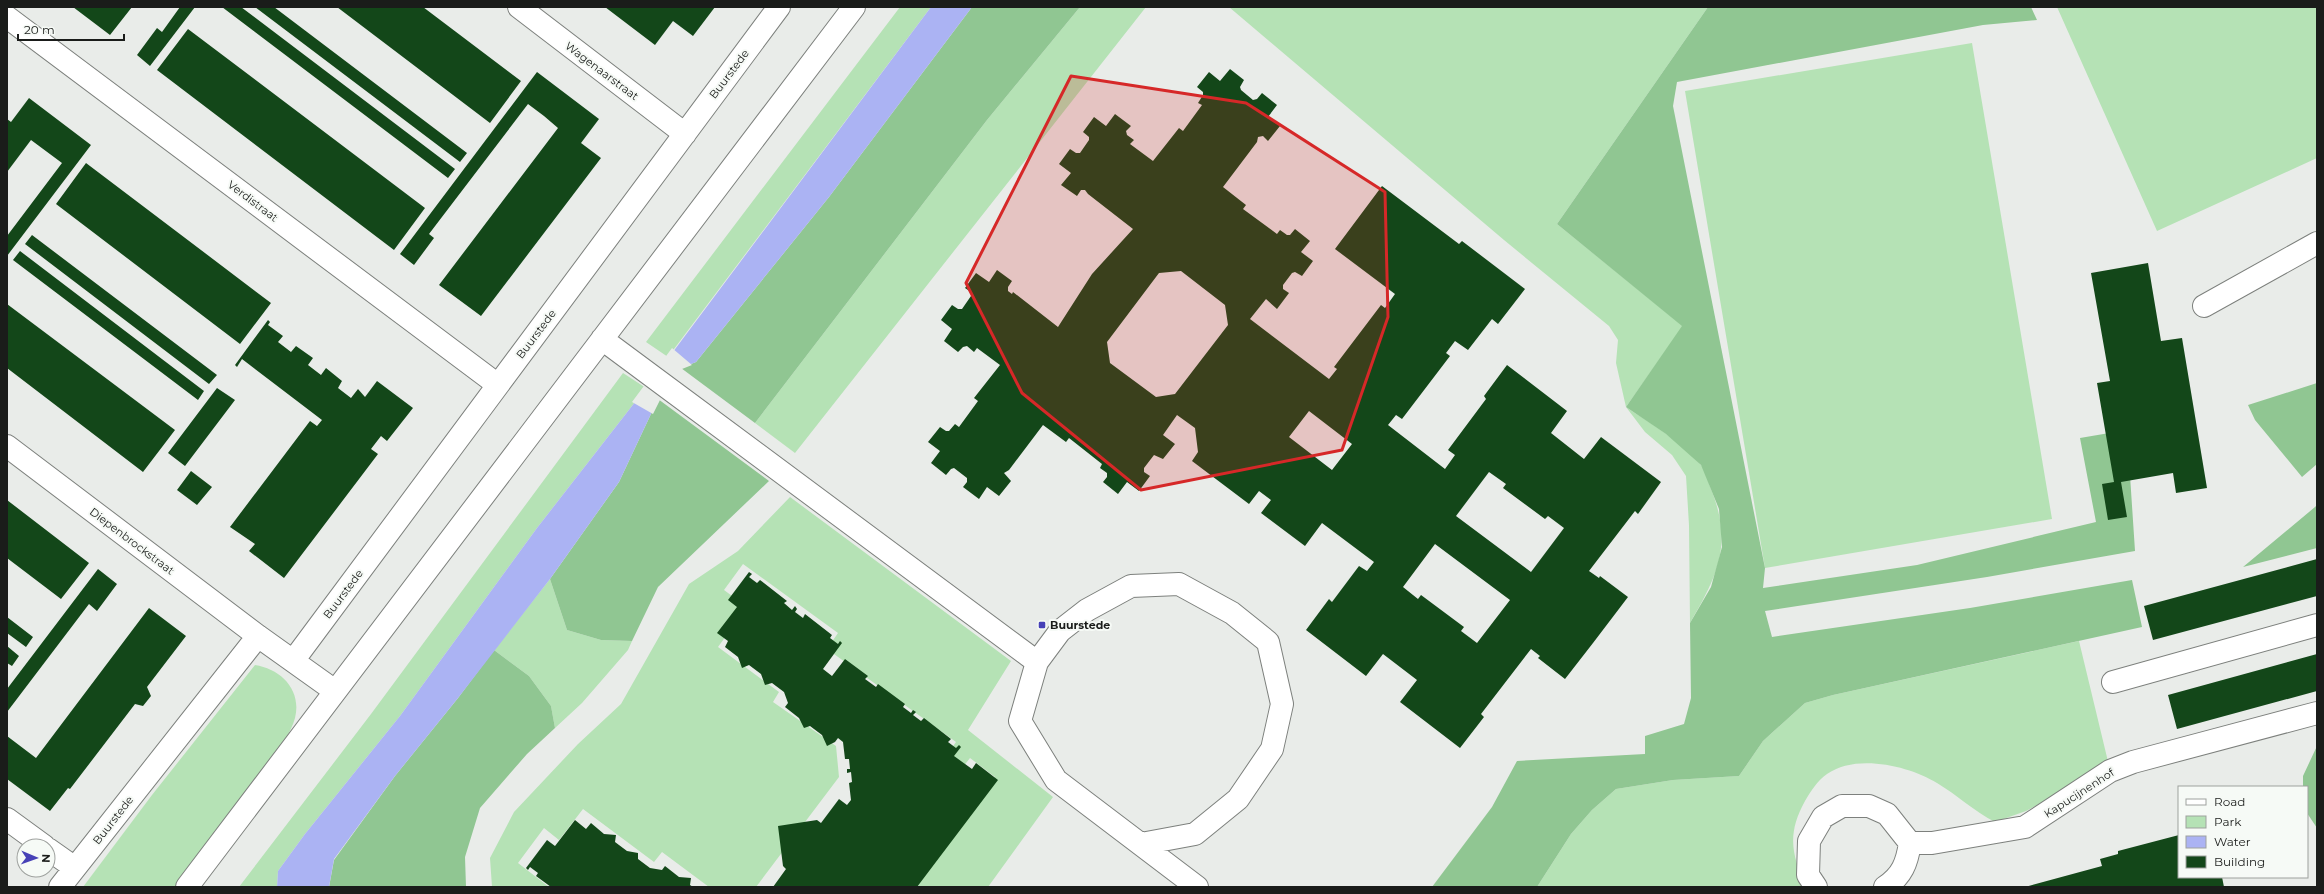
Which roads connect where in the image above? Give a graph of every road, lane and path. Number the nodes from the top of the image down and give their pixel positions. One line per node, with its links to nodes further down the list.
1 (519, 7): 5 (street, Wagenaarstraat)
2 (779, 7): 5 (street, Buurstede)
3 (854, 7): 8 (street)
4 (7, 16): 9 (street, Verdistraat)
5 (685, 134): 9 (street, Buurstede)
6 (2317, 243): 7 (street)
7 (2204, 306)
8 (602, 339): 14 (street); 16 (street)
9 (498, 385): 13 (street, Buurstede)
10 (7, 446): 12 (street, Diepenbrockstraat)
11 (2317, 625): 15 (street)
12 (258, 636): 13 (street); 23 (street, Buurstede)
13 (293, 661): 16 (street)
14 (1037, 662): 20 (street); 20 (street)
15 (2113, 682)
16 (335, 691): 25 (street)
17 (2317, 713): 21 (street, Kapucijnenhof)
18 (7, 819): 19 (street)
19 (33, 838)
20 (1141, 844): 26 (street)
21 (1910, 844): 27 (street); 28 (street)
22 (56, 855): 23 (street)
23 (75, 868): 24 (street, Buurstede)
24 (60, 887)
25 (187, 887)
26 (1196, 887)
27 (1816, 887)
28 (1885, 887)

